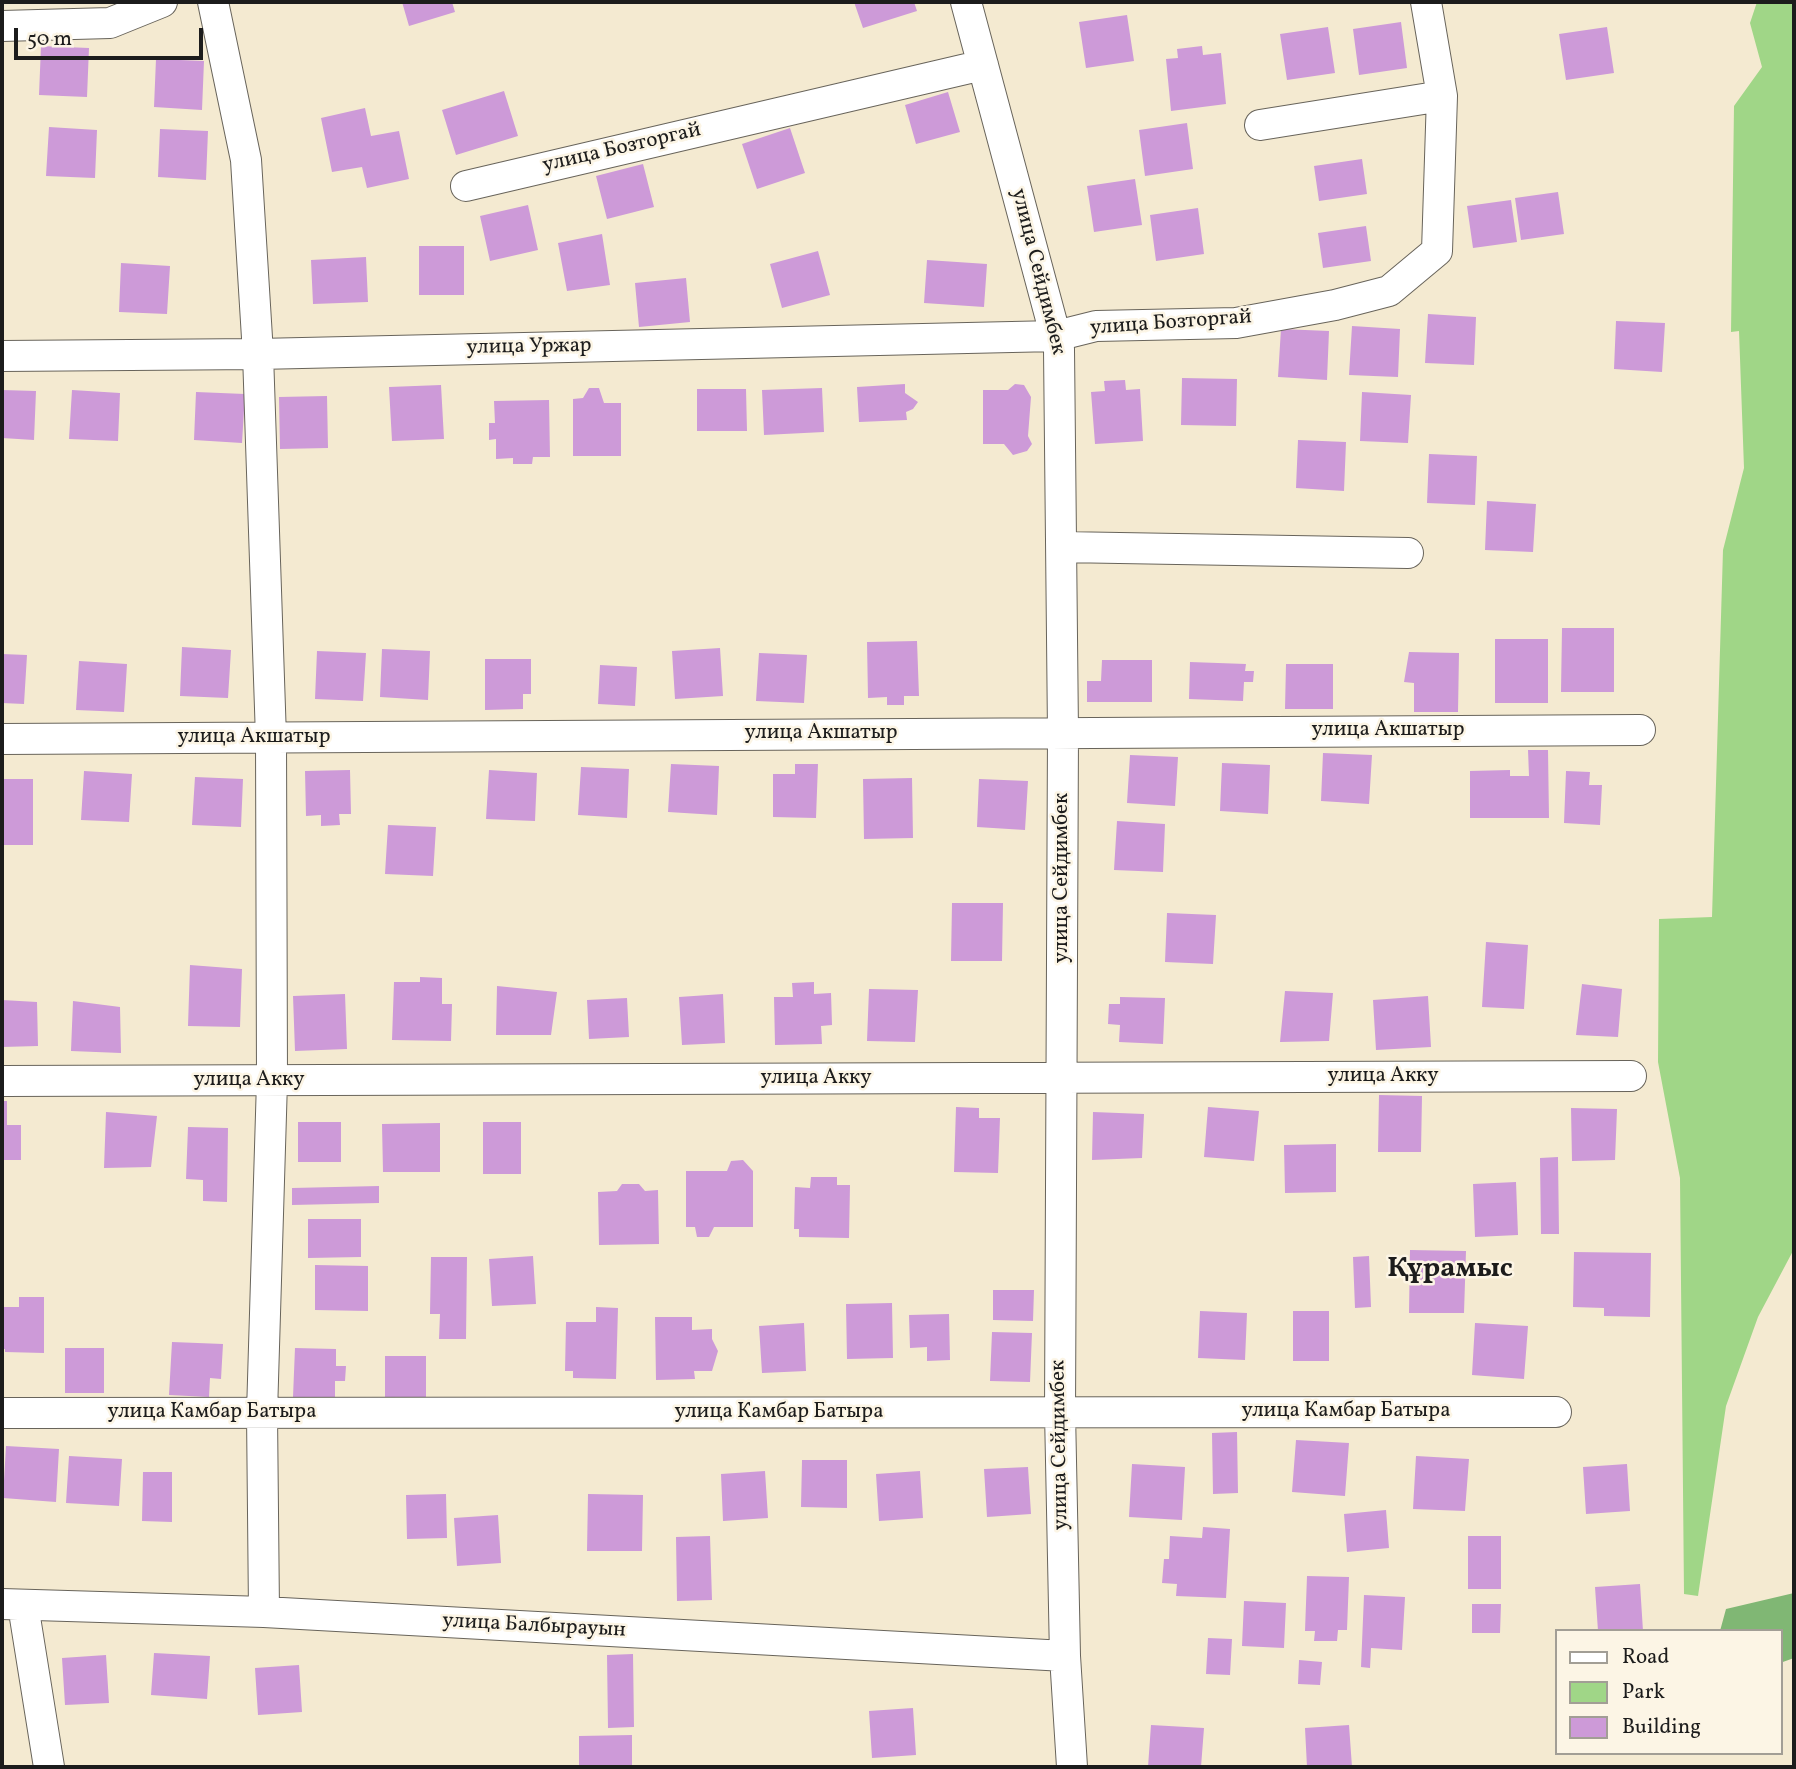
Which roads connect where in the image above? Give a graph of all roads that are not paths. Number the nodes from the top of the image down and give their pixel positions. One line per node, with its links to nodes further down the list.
1 (162, 2): 5 (street)
2 (213, 2): 11 (street)
3 (966, 2): 6 (street, улица Сейдимбек)
4 (1426, 2): 7 (street, улица Бозторгай)
5 (2, 26)
6 (983, 65): 9 (street, улица Бозторгай); 10 (street, улица Сейдимбек)
7 (1442, 96): 8 (street); 10 (street, улица Бозторгай)
8 (1260, 125)
9 (466, 186)
10 (1056, 336): 11 (street, улица Уржар); 13 (street, улица Сейдимбек)
11 (258, 354): 12 (street, улица Уржар); 17 (street)
12 (2, 356)
13 (1062, 547): 14 (street); 16 (street, улица Сейдимбек)
14 (1408, 553)
15 (1640, 730): 16 (street, улица Акшатыр)
16 (1063, 733): 17 (street, улица Акшатыр); 20 (street, улица Сейдимбек)
17 (271, 737): 18 (street, улица Акшатыр); 21 (street)
18 (2, 739)
19 (1630, 1076): 20 (street, улица Акку)
20 (1063, 1078): 21 (street, улица Акку); 23 (street, улица Сейдимбек)
21 (272, 1080): 22 (street, улица Акку); 26 (street)
22 (2, 1081)
23 (1060, 1412): 24 (street, улица Камбар Батыра); 26 (street, улица Камбар Батыра); 29 (street, улица Сейдимбек)
24 (1556, 1412)
25 (2, 1413): 26 (street, улица Камбар Батыра)
26 (262, 1413): 28 (street)
27 (12, 1604): 28 (street, улица Балбырауын); 30 (street)
28 (264, 1612): 29 (street, улица Балбырауын)
29 (1065, 1656): 31 (street, улица Сейдимбек)
30 (49, 1767)
31 (1072, 1767)

